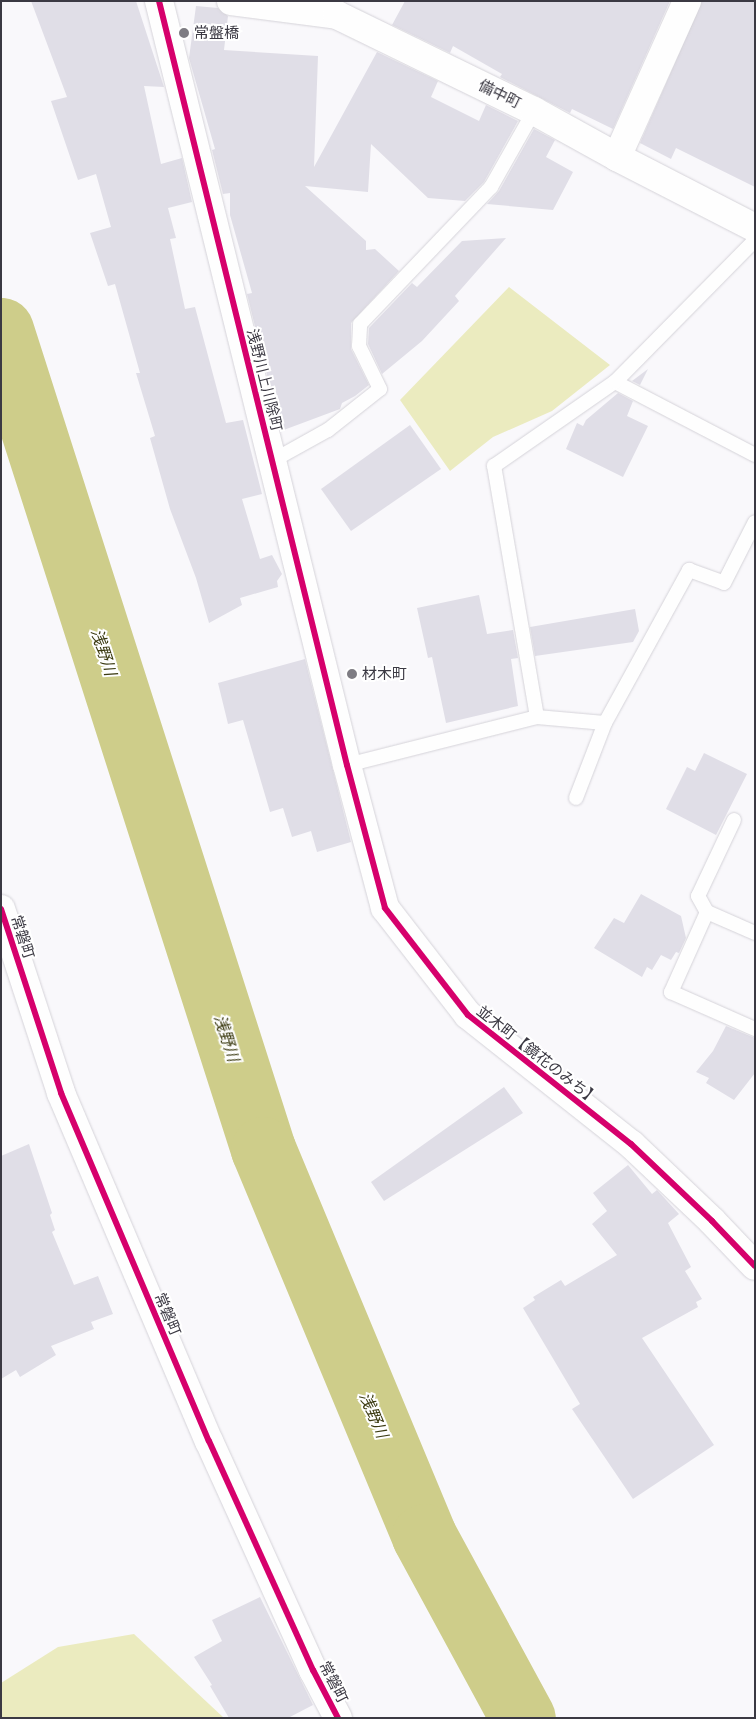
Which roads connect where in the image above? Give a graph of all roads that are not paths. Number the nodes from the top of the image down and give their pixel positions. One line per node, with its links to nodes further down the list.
1 (159, 1): 10 (street, 浅野川上川除町)
2 (230, 1): 4 (street, 備中町)
3 (686, 1): 5 (street)
4 (534, 111): 5 (street, 備中町); 10 (lane)
5 (618, 157): 6 (street, 備中町)
6 (755, 228)
7 (755, 240): 8 (lane)
8 (615, 382): 9 (lane); 12 (lane)
9 (755, 455)
10 (272, 462): 14 (street, 浅野川上川除町)
11 (755, 522): 13 (lane)
12 (536, 717): 13 (lane); 14 (lane)
13 (605, 723): 15 (lane)
14 (347, 765): 21 (street, 並木町【鏡花のみち】)
15 (576, 798)
16 (734, 820): 18 (lane)
17 (1, 909): 22 (street, 常磐町)
18 (707, 912): 19 (lane); 20 (lane)
19 (755, 933)
20 (755, 1029)
21 (755, 1266)
22 (338, 1718)

